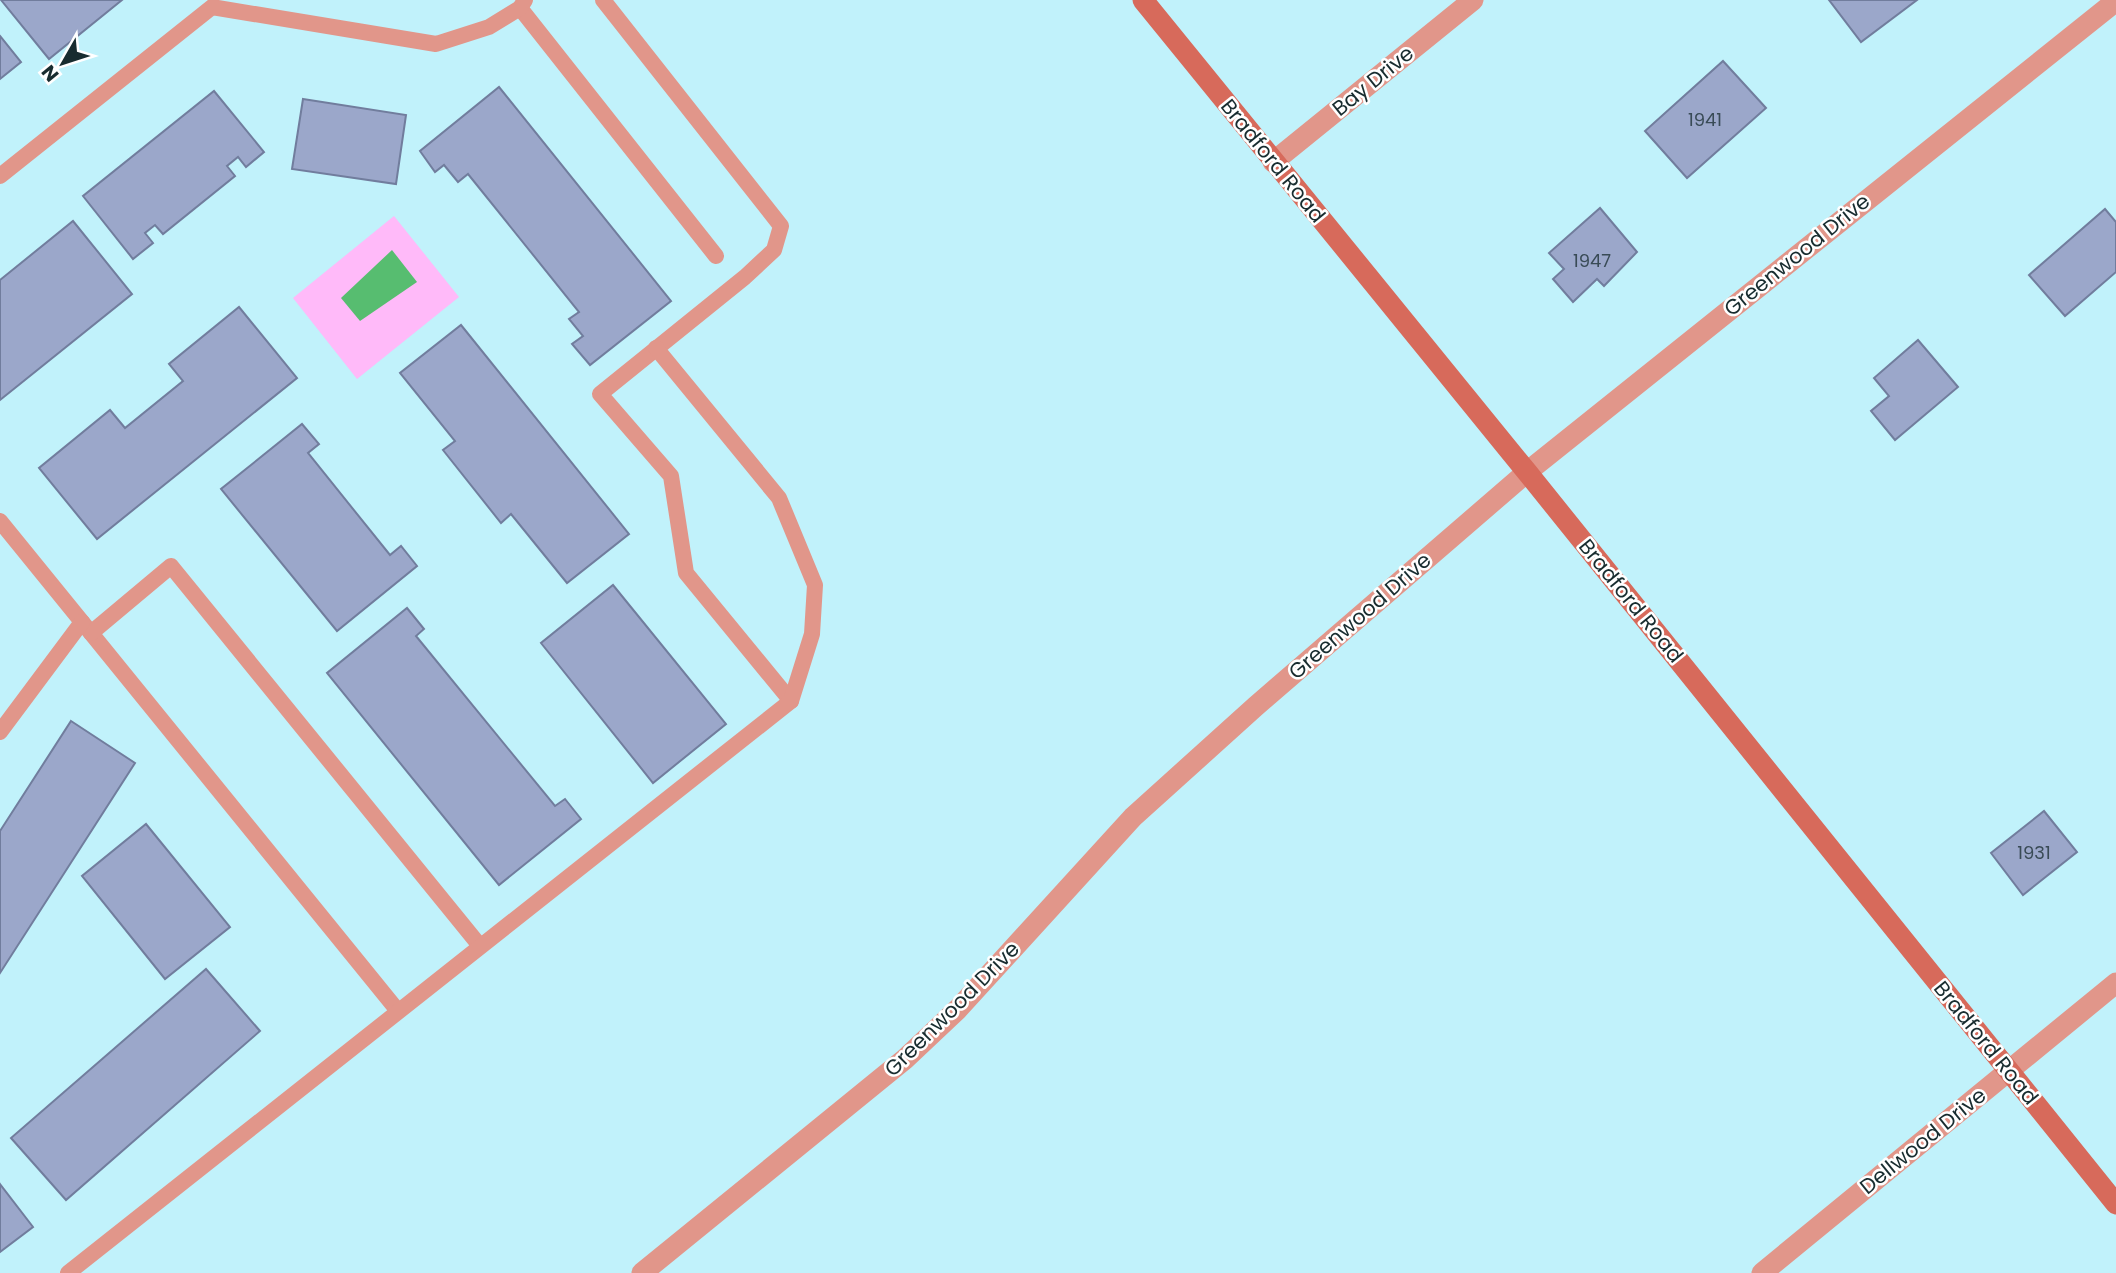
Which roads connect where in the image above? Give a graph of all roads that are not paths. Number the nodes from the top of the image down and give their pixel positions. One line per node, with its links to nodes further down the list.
1 (603, 0): 9 (lane)
2 (1143, 0): 6 (street, Bradford Road)
3 (1473, 0): 6 (street, Bay Drive)
4 (2116, 1): 10 (street, Greenwood Drive)
5 (522, 4): 7 (lane); 8 (lane)
6 (1273, 162): 10 (street, Bradford Road)
7 (0, 176)
8 (716, 256)
9 (656, 348): 13 (lane); 13 (lane)
10 (1527, 472): 18 (street, Bradford Road); 21 (street, Greenwood Drive)
11 (0, 521): 12 (lane)
12 (86, 627): 14 (lane); 15 (lane); 17 (lane)
13 (791, 701): 15 (lane)
14 (0, 732)
15 (481, 946): 17 (lane)
16 (2116, 983): 18 (street, Dellwood Drive)
17 (398, 1012): 20 (lane)
18 (2008, 1071): 19 (street, Bradford Road); 22 (street, Dellwood Drive)
19 (2116, 1204)
20 (68, 1273)
21 (642, 1273)
22 (1762, 1273)

